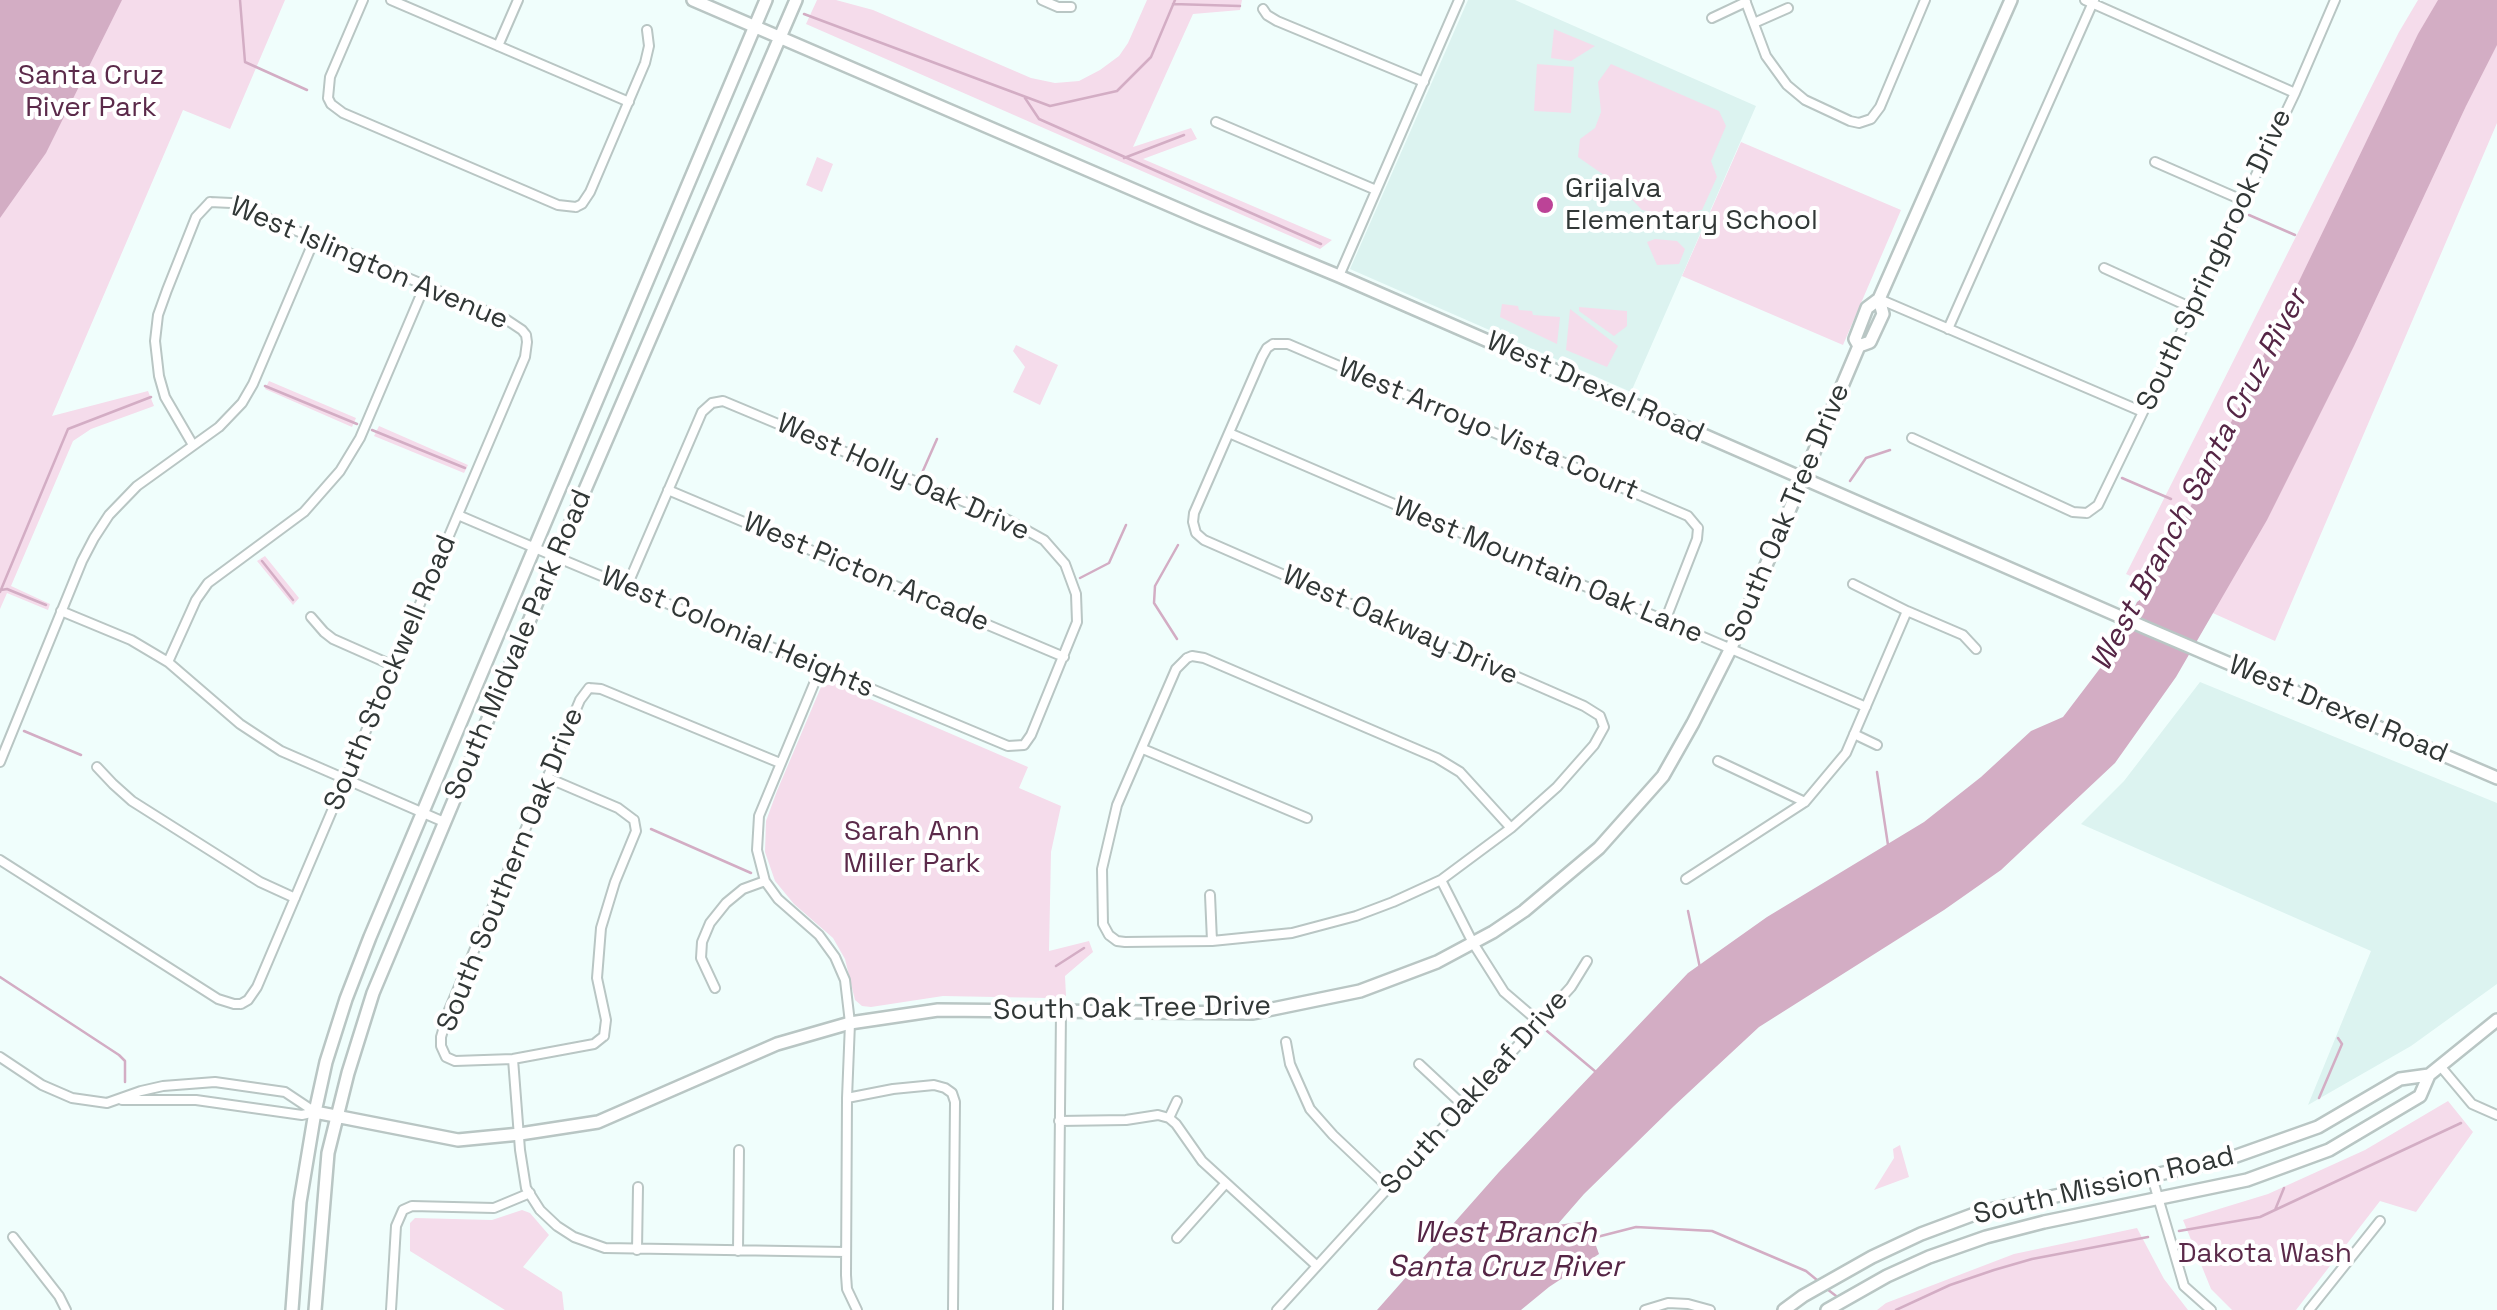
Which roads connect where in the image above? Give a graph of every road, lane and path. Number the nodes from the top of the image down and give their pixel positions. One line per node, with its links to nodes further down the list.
1 (363, 0): 25 (street)
2 (392, 0): 22 (street)
3 (518, 0): 22 (street)
4 (693, 0): 19 (street, West Drexel Road)
5 (766, 0): 19 (street, South Midvale Park Road)
6 (796, 0): 21 (street, South Midvale Park Road)
7 (1042, 0): 12 (street)
8 (1459, 0): 23 (street)
9 (1926, 0): 18 (street)
10 (2011, 0): 40 (street, South Oak Tree Drive)
11 (2335, 0): 24 (street, South Springbrook Drive)
12 (1080, 1)
13 (1745, 1): 17 (street); 18 (street)
14 (2090, 1): 24 (street); 42 (street)
15 (1259, 7): 23 (street)
16 (1788, 8): 18 (street)
17 (1712, 18)
18 (1754, 23)
19 (755, 27): 21 (street, West Drexel Road); 51 (street, South Midvale Park Road)
20 (647, 30): 27 (street)
21 (780, 36): 38 (street, West Drexel Road); 52 (street, South Midvale Park Road)
22 (498, 46): 27 (street)
23 (1424, 82): 31 (street)
24 (2294, 93): 32 (street, South Springbrook Drive)
25 (328, 98): 26 (street); 34 (street)
26 (316, 102)
27 (629, 102): 34 (street)
28 (1216, 122): 31 (street)
29 (2155, 162): 32 (street)
30 (205, 190): 33 (street)
31 (1376, 190): 38 (street)
32 (2242, 200): 41 (street, South Springbrook Drive)
33 (210, 202): 36 (street, West Islington Avenue); 47 (street)
34 (576, 207): 35 (street)
35 (582, 219)
36 (315, 238): 39 (street, West Islington Avenue); 47 (street)
37 (2104, 268): 41 (street)
38 (1339, 276): 48 (street, West Drexel Road)
39 (425, 285): 43 (street, West Islington Avenue); 64 (street)
40 (1880, 299): 42 (street); 48 (street, South Oak Tree Drive)
41 (2192, 308): 44 (street, South Springbrook Drive)
42 (1948, 329): 44 (street)
43 (530, 333): 50 (street, South Stockwell Road)
44 (2144, 412): 46 (street, South Springbrook Drive)
45 (1229, 433): 58 (street, West Mountain Oak Lane); 58 (street, West Arroyo Vista Court); 83 (street, West Oakway Drive)
46 (1912, 438)
47 (193, 445): 55 (street)
48 (1802, 478): 61 (street, South Oak Tree Drive); 77 (street, West Drexel Road)
49 (668, 490): 54 (street); 62 (street, West Picton Arcade); 62 (street, West Holly Oak Drive)
50 (458, 515): 51 (street, West Colonial Heights); 65 (street, South Stockwell Road)
51 (534, 548): 52 (street, West Colonial Heights); 80 (street, South Midvale Park Road)
52 (556, 557): 54 (street, West Colonial Heights); 82 (street, South Midvale Park Road)
53 (1852, 584): 56 (street)
54 (627, 586): 66 (street, West Colonial Heights)
55 (62, 611): 64 (street); 73 (street)
56 (1907, 611): 60 (street); 67 (street)
57 (311, 617): 65 (street)
58 (1665, 621): 61 (street, West Mountain Oak Lane)
59 (1181, 649): 63 (street)
60 (1976, 649)
61 (1730, 650): 67 (street, West Mountain Oak Lane); 91 (street, South Oak Tree Drive)
62 (1064, 657): 70 (street, West Holly Oak Drive)
63 (1187, 658): 71 (street); 83 (street)
64 (168, 662): 78 (street)
65 (394, 666): 78 (street, South Stockwell Road)
66 (821, 667): 70 (street, West Colonial Heights); 74 (street)
67 (1866, 707): 68 (street)
68 (1854, 734): 69 (street); 79 (street)
69 (1878, 746)
70 (1020, 749)
71 (1142, 749): 81 (street); 90 (street)
72 (1718, 761): 79 (street)
73 (0, 762)
74 (780, 763): 76 (street, South Southern Oak Drive); 87 (street)
75 (97, 767): 89 (street)
76 (548, 778): 101 (street, South Southern Oak Drive); 103 (street)
77 (2497, 778)
78 (345, 780): 80 (street); 89 (street, South Stockwell Road)
79 (1805, 802): 85 (street)
80 (422, 813): 82 (street); 112 (street, South Midvale Park Road)
81 (1307, 818)
82 (444, 822): 114 (street, South Midvale Park Road)
83 (1511, 828): 86 (street)
84 (0, 860): 94 (street)
85 (1686, 879)
86 (1441, 880): 90 (street); 91 (street)
87 (765, 881): 93 (street); 99 (street)
88 (1210, 895): 90 (street)
89 (295, 898): 94 (street, South Stockwell Road)
90 (1212, 942)
91 (1473, 943): 95 (street, South Oak Tree Drive); 98 (street)
92 (1587, 961): 98 (street, South Oakleaf Drive)
93 (715, 988)
94 (241, 1004): 96 (street)
95 (1060, 1012): 99 (street, South Oak Tree Drive); 116 (street)
96 (244, 1015)
97 (2497, 1020): 106 (street, South Mission Road)
98 (1539, 1022): 111 (street, South Oakleaf Drive)
99 (850, 1023): 108 (street); 117 (street, South Oak Tree Drive)
100 (1286, 1042): 122 (street)
101 (444, 1053): 103 (street); 104 (street)
102 (0, 1057): 109 (street)
103 (512, 1059): 117 (street)
104 (433, 1060)
105 (1419, 1064): 111 (street)
106 (2441, 1067): 107 (street, South Mission Road); 113 (street)
107 (2429, 1076): 119 (street, South Mission Road); 125 (street, South Mission Road)
108 (847, 1098): 132 (street); 139 (street)
109 (117, 1100): 112 (street); 112 (street)
110 (1177, 1102): 115 (street)
111 (1463, 1105): 122 (street, South Oakleaf Drive)
112 (315, 1112): 114 (street, South Oak Tree Drive); 135 (street, South Midvale Park Road)
113 (2497, 1115)
114 (336, 1117): 117 (street, South Oak Tree Drive); 136 (street, South Midvale Park Road)
115 (1169, 1118): 116 (street); 120 (street)
116 (1059, 1121): 140 (street)
117 (520, 1134): 123 (street)
118 (739, 1150): 131 (street)
119 (2152, 1178): 125 (street); 144 (street, South Mission Road)
120 (1226, 1184): 129 (street); 133 (street)
121 (638, 1187): 130 (street)
122 (1388, 1187): 133 (street, South Oakleaf Drive)
123 (530, 1193): 126 (street); 130 (street)
124 (396, 1200): 126 (street)
125 (2159, 1200): 145 (street, South Mission Road); 146 (street)
126 (402, 1210): 137 (street)
127 (2380, 1221): 147 (street)
128 (13, 1236): 134 (street)
129 (1178, 1238)
130 (637, 1250): 131 (street)
131 (738, 1250): 132 (street)
132 (846, 1252): 138 (street)
133 (1318, 1266): 141 (street, South Oakleaf Drive)
134 (66, 1310)
135 (292, 1310)
136 (315, 1310)
137 (391, 1310)
138 (858, 1310)
139 (953, 1310)
140 (1058, 1310)
141 (1277, 1310)
142 (1646, 1310): 143 (street)
143 (1710, 1310)
144 (1784, 1310)
145 (1827, 1310)
146 (2211, 1310)
147 (2309, 1310)

